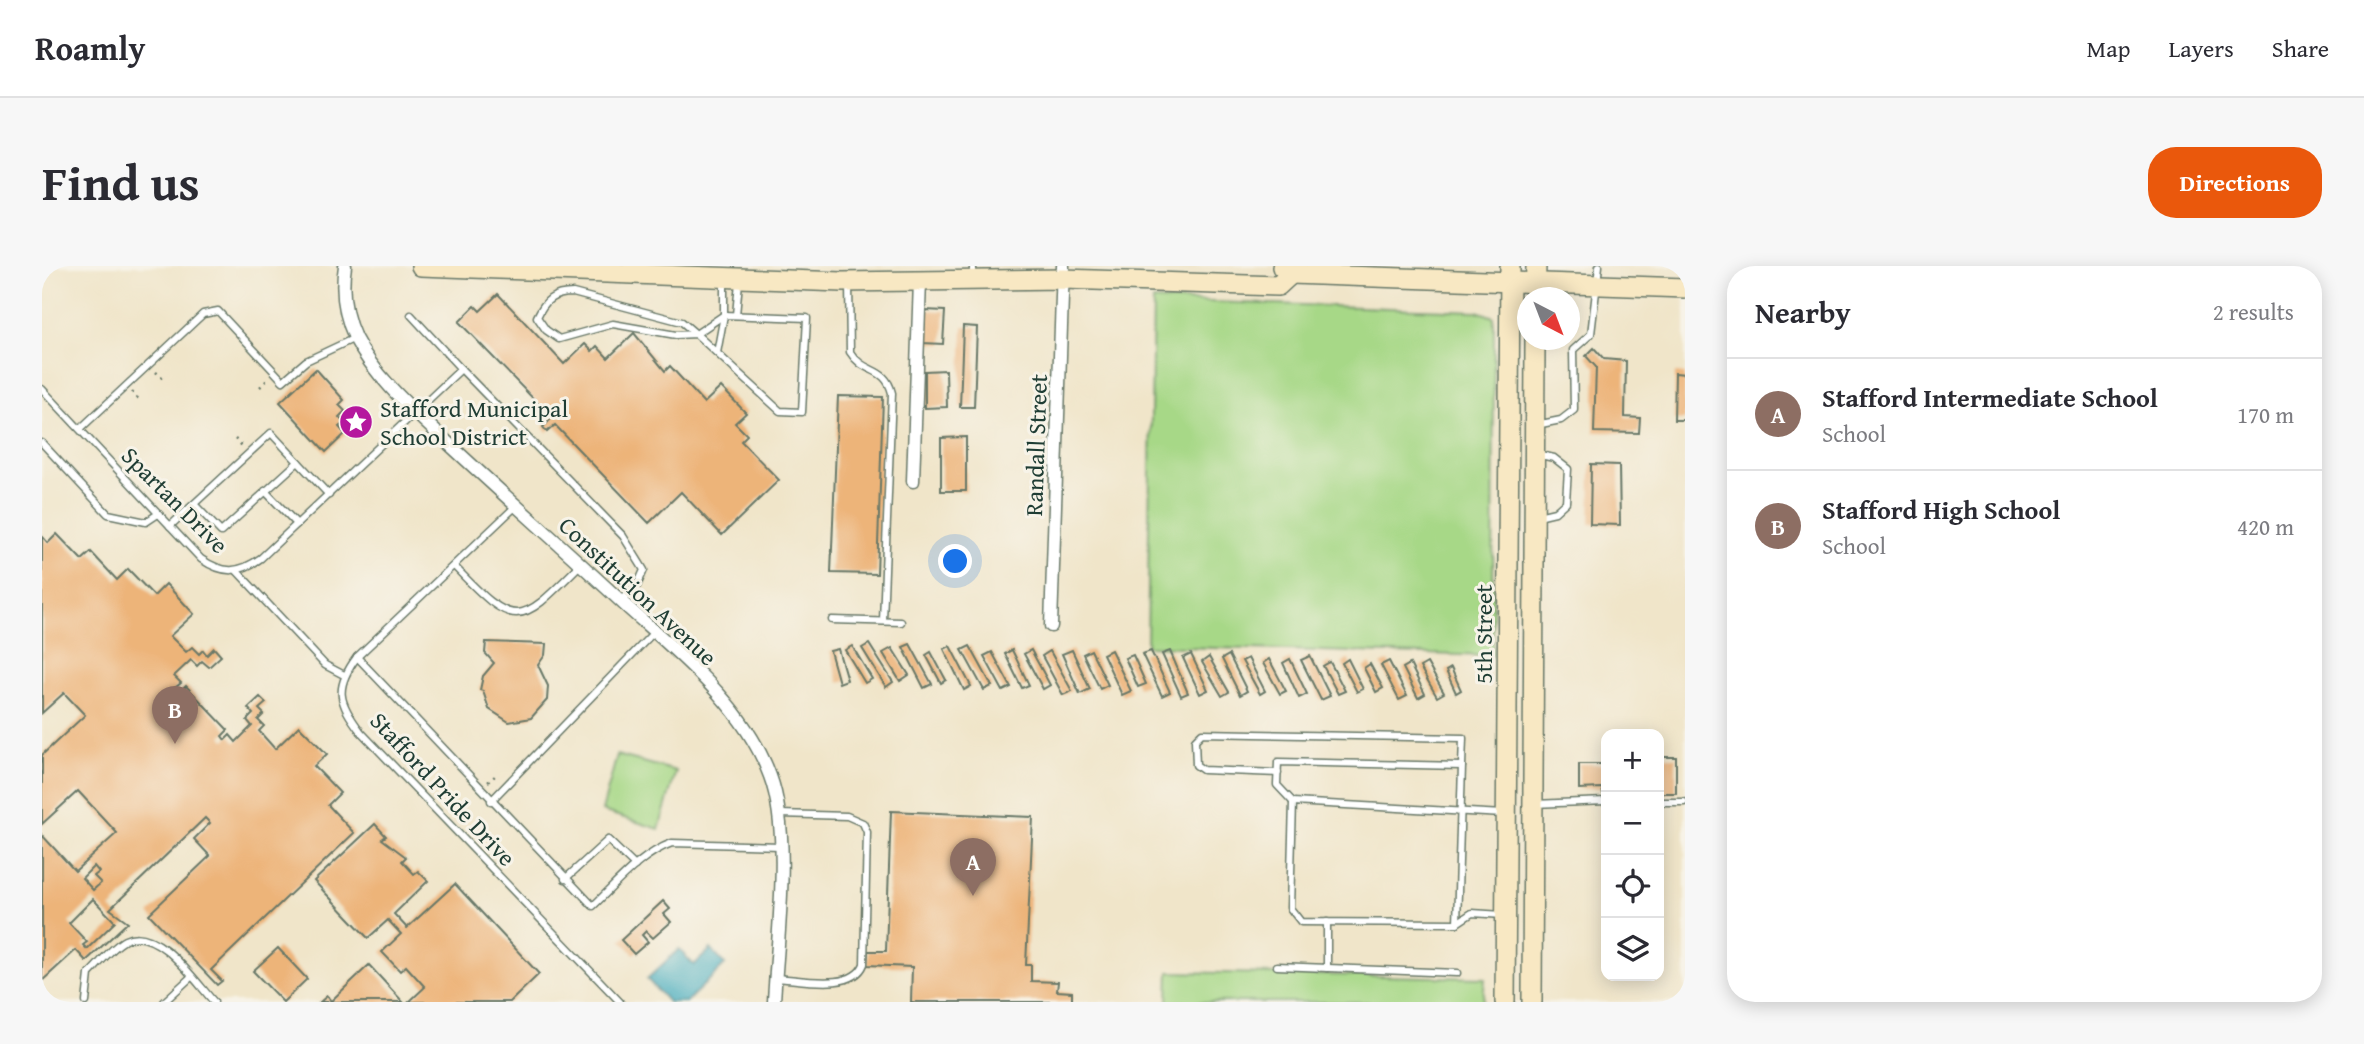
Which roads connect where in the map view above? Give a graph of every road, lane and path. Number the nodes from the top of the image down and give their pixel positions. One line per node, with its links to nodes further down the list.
1 (345, 266): 18 (street, Constitution Avenue)
2 (421, 266): 9 (main road)
3 (1287, 269): 4 (main road); 6 (main road)
4 (1425, 272): 7 (main road)
5 (973, 273): 6 (main road); 10 (main road)
6 (1063, 273): 49 (street, Randall Street)
7 (1510, 274): 12 (main road); 26 (main road, 5th Street)
8 (1598, 276): 12 (main road); 13 (main road); 27 (lane)
9 (731, 278): 11 (main road); 15 (lane); 16 (lane)
10 (920, 281): 11 (main road); 32 (street)
11 (849, 282): 47 (lane)
12 (1535, 282)
13 (1685, 288)
14 (411, 315): 21 (lane)
15 (724, 315): 16 (lane); 17 (lane); 20 (lane)
16 (736, 315): 20 (lane)
17 (696, 334): 17 (lane); 20 (lane)
18 (355, 338): 22 (lane); 25 (street, Constitution Avenue)
19 (1535, 350): 27 (main road, 5th Street)
20 (717, 353)
21 (461, 369): 25 (lane, Spartan Drive); 45 (lane)
22 (126, 386): 24 (path); 28 (lane)
23 (42, 389): 28 (lane, Spartan Drive)
24 (141, 402)
25 (416, 413): 34 (lane, Spartan Drive); 36 (street, Constitution Avenue)
26 (1509, 425): 27 (main road); 38 (main road, 5th Street)
27 (1535, 425): 30 (main road, 5th Street)
28 (80, 429): 37 (lane, Spartan Drive)
29 (42, 443): 37 (lane)
30 (1534, 453): 39 (main road, 5th Street); 39 (lane)
31 (298, 462): 33 (lane); 34 (lane); 35 (lane)
32 (913, 481)
33 (265, 491): 35 (lane); 40 (lane)
34 (328, 495): 40 (lane, Spartan Drive)
35 (194, 504): 41 (lane)
36 (516, 506): 42 (street, Constitution Avenue); 43 (lane)
37 (159, 514): 41 (lane, Spartan Drive)
38 (1508, 517): 39 (main road); 52 (main road, 5th Street)
39 (1534, 517): 53 (main road, 5th Street)
40 (297, 524): 44 (lane, Spartan Drive)
41 (170, 526): 44 (lane, Spartan Drive)
42 (581, 565): 43 (lane); 45 (street, Constitution Avenue)
43 (454, 566): 51 (lane)
44 (237, 571): 54 (lane)
45 (621, 601): 50 (street, Constitution Avenue)
46 (832, 620): 47 (lane)
47 (883, 621): 48 (lane)
48 (901, 622)
49 (1051, 626)
50 (654, 632): 57 (lane); 64 (street, Constitution Avenue)
51 (357, 657): 54 (lane); 57 (lane)
52 (1507, 657): 53 (main road); 65 (main road, 5th Street)
53 (1533, 657): 62 (main road, 5th Street)
54 (344, 675): 81 (lane, Stafford Pride Drive)
55 (1462, 766): 56 (lane); 56 (lane); 63 (lane)
56 (1278, 773): 59 (lane)
57 (491, 801): 68 (lane)
58 (1601, 801): 62 (lane)
59 (1293, 802): 63 (lane); 71 (lane)
60 (1664, 802): 61 (lane)
61 (1684, 802)
62 (1532, 804): 65 (main road); 69 (main road, 5th Street)
63 (1460, 810): 65 (lane); 72 (lane)
64 (780, 814): 66 (street, Constitution Avenue); 77 (lane)
65 (1506, 814): 70 (main road, 5th Street)
66 (781, 846): 67 (lane); 77 (street, Constitution Avenue)
67 (635, 866): 68 (lane); 68 (lane)
68 (565, 879)
69 (1532, 913): 70 (main road); 84 (main road, 5th Street)
70 (1505, 915): 72 (lane); 83 (main road, 5th Street)
71 (1327, 922): 72 (lane); 74 (lane)
72 (1457, 923)
73 (1277, 966): 74 (lane)
74 (1327, 968): 75 (lane)
75 (1457, 973)
76 (191, 977): 78 (lane); 79 (lane); 80 (lane)
77 (775, 978): 82 (street, Constitution Avenue)
78 (86, 1002)
79 (164, 1002)
80 (214, 1002)
81 (620, 1002)
82 (774, 1002)
83 (1505, 1002)
84 (1532, 1002)

